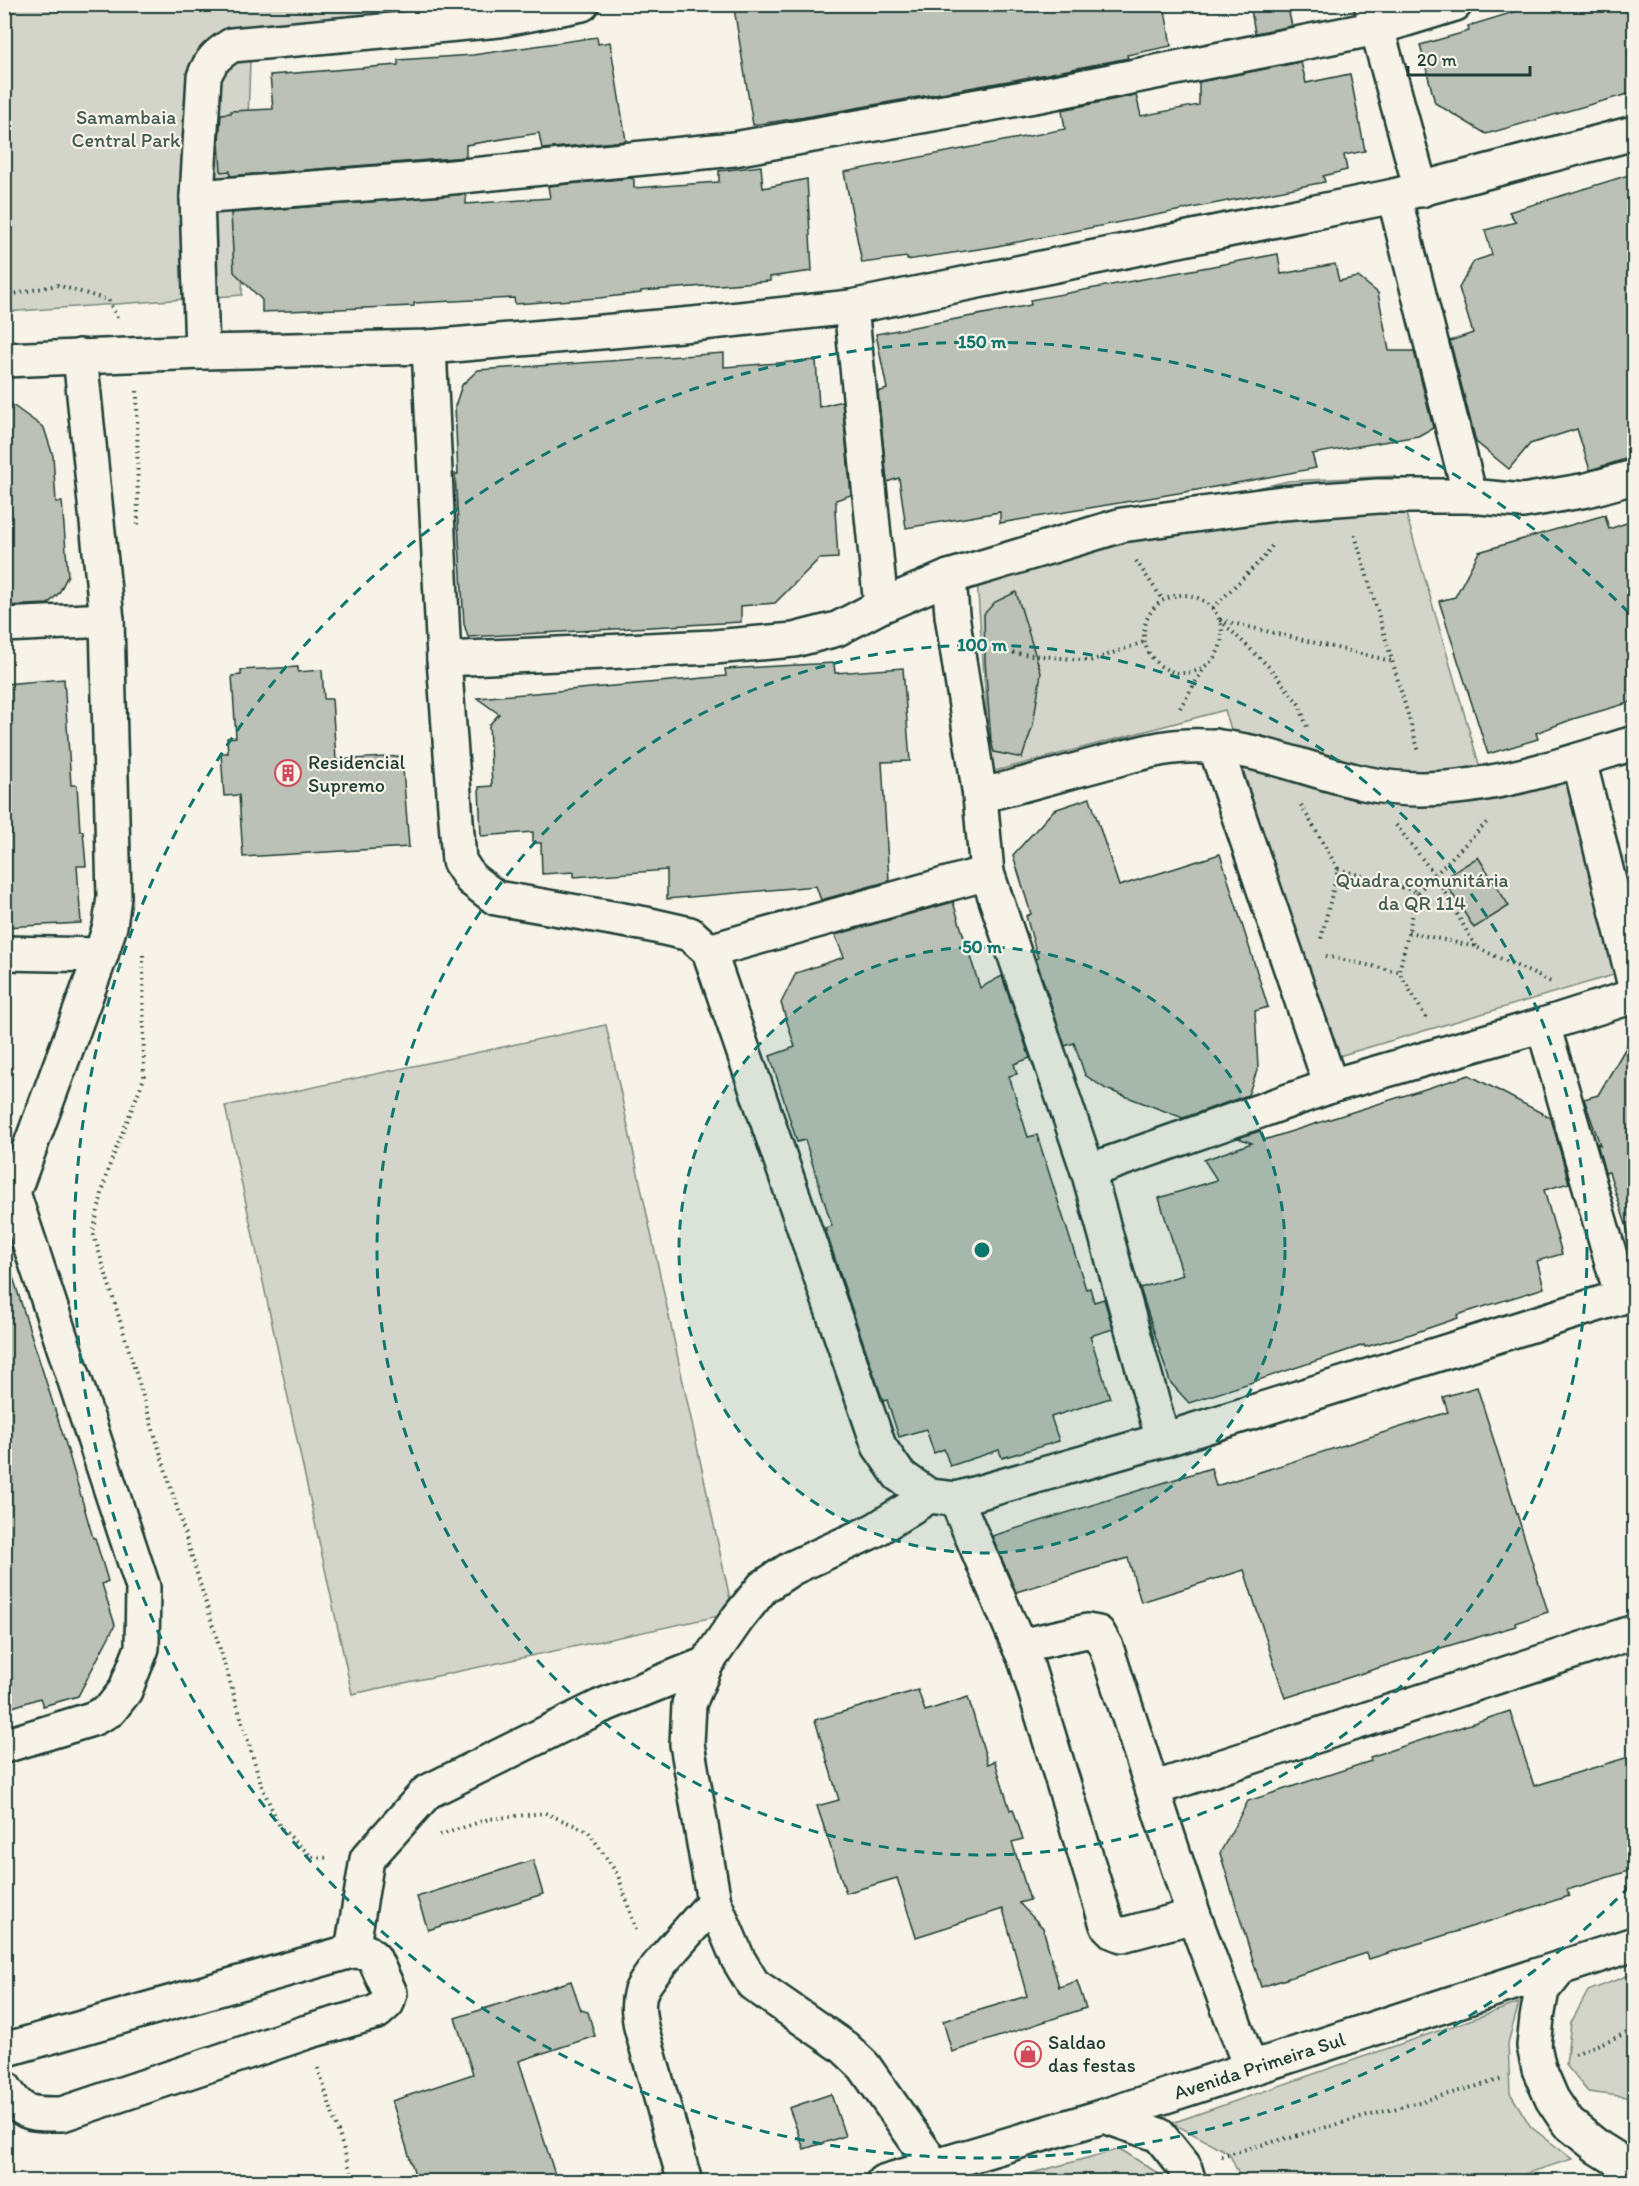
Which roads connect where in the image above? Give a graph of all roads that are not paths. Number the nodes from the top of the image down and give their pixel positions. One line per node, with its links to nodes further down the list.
1 (582, 4): 6 (street)
2 (1455, 4): 3 (street)
3 (1374, 16): 5 (street); 6 (street)
4 (1635, 133): 5 (street)
5 (1407, 193): 7 (street); 13 (street)
6 (197, 197): 9 (street)
7 (851, 307): 8 (street); 15 (street)
8 (429, 347): 9 (street); 18 (street)
9 (202, 352): 10 (street)
10 (80, 356): 11 (street); 16 (street)
11 (4, 360)
12 (1635, 477): 13 (street)
13 (1470, 496): 14 (street)
14 (949, 577): 15 (street); 22 (street)
15 (881, 606): 18 (street)
16 (107, 620): 17 (street); 26 (street)
17 (4, 625)
18 (444, 659): 24 (street)
19 (1635, 743): 21 (street)
20 (1215, 746): 21 (street); 22 (street); 30 (street)
21 (1579, 760): 27 (street)
22 (980, 796): 23 (street)
23 (987, 873): 24 (street); 31 (street)
24 (709, 951): 35 (street)
25 (4, 953): 26 (street)
26 (101, 955): 32 (street)
27 (1635, 982)
28 (1635, 996): 29 (street)
29 (1543, 1025): 30 (street); 33 (street)
30 (1331, 1086): 31 (street)
31 (1088, 1171): 34 (street)
32 (8, 1194): 39 (street)
33 (1628, 1295): 34 (street)
34 (1162, 1440): 35 (street)
35 (942, 1497): 37 (street); 38 (street)
36 (1635, 1632): 40 (street)
37 (1019, 1646): 40 (street); 42 (street)
38 (706, 1664): 41 (street); 44 (street)
39 (4, 1746)
40 (1154, 1789): 42 (street)
41 (714, 1902): 50 (street); 54 (street)
42 (1194, 1916): 47 (street)
43 (1635, 1944): 45 (street, Avenida Primeira Sul)
44 (352, 1951): 46 (street); 48 (street)
45 (1559, 1969): 47 (street, Avenida Primeira Sul); 51 (street)
46 (4, 2050)
47 (1250, 2067): 49 (street, Avenida Primeira Sul)
48 (4, 2087)
49 (1104, 2116): 50 (street, Avenida Primeira Sul); 52 (street)
50 (934, 2166): 55 (street, Avenida Primeira Sul)
51 (1635, 2170)
52 (1187, 2174)
53 (1635, 2174): 56 (street)
54 (685, 2181)
55 (883, 2181)
56 (1611, 2181)

